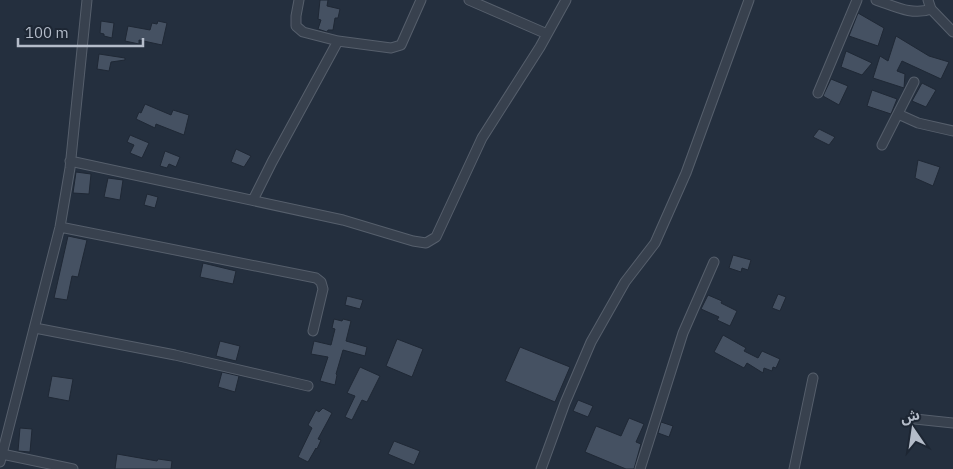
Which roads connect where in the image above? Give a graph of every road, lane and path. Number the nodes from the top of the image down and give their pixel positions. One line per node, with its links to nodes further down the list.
1 (88, 0): 18 (street)
2 (299, 0): 12 (street)
3 (421, 0): 12 (street)
4 (469, 0): 11 (street)
5 (566, 0): 11 (street)
6 (749, 0): 30 (street)
7 (857, 0): 14 (street)
8 (876, 0): 9 (street)
9 (929, 4): 10 (street)
10 (953, 32)
11 (547, 34): 19 (street)
12 (338, 40): 19 (street)
13 (914, 82): 15 (street)
14 (818, 93)
15 (898, 114): 16 (street); 17 (street)
16 (953, 131)
17 (882, 145)
18 (70, 161): 19 (street); 20 (street)
19 (253, 200)
20 (60, 227): 22 (street); 23 (street)
21 (714, 262): 31 (street)
22 (35, 328): 25 (street); 28 (street)
23 (313, 331)
24 (813, 378): 32 (street)
25 (308, 386)
26 (915, 419): 27 (street)
27 (953, 423)
28 (1, 458): 29 (street)
29 (73, 469)
30 (541, 469)
31 (640, 469)
32 (794, 469)

